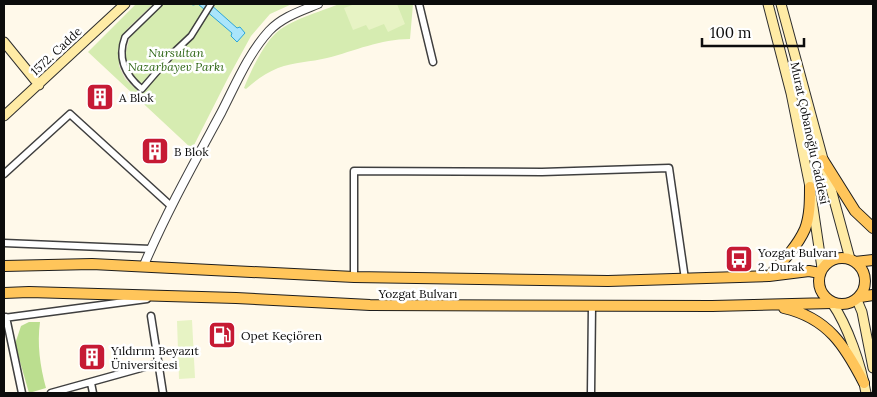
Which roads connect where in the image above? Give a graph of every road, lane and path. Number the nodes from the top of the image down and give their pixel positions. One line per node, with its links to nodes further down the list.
1 (125, 4): 10 (main road, 1572. Cadde)
2 (158, 4): 3 (street)
3 (211, 4)
4 (318, 4): 15 (street)
5 (419, 4): 9 (street)
6 (768, 4): 14 (main road, Murat Çobanoğlu Caddesi)
7 (781, 4): 12 (main road, Murat Çobanoğlu Caddesi)
8 (4, 42): 10 (main road)
9 (433, 62)
10 (39, 85): 11 (main road, 1572. Cadde)
11 (4, 116)
12 (823, 160): 16 (main road); 20 (main road, Murat Çobanoğlu Caddesi)
13 (4, 174): 15 (street)
14 (810, 187): 23 (main road, Murat Çobanoğlu Caddesi); 24 (main road)
15 (172, 206): 18 (street)
16 (873, 228)
17 (4, 243): 18 (street)
18 (151, 249): 21 (street)
19 (873, 260): 20 (main road)
20 (853, 261): 23 (main road); 30 (main road)
21 (144, 265): 22 (main road, Yozgat Bulvarı); 25 (main road, Yozgat Bulvarı)
22 (4, 266)
23 (821, 270): 24 (main road, Yozgat Bulvarı); 31 (main road)
24 (769, 276): 26 (main road, Yozgat Bulvarı)
25 (354, 278): 26 (main road, Yozgat Bulvarı); 26 (street)
26 (685, 279)
27 (4, 293): 29 (main road, Yozgat Bulvarı)
28 (873, 295): 30 (main road)
29 (171, 296): 32 (main road, Yozgat Bulvarı); 35 (street)
30 (858, 298): 31 (main road); 37 (main road)
31 (832, 303): 33 (main road, Yozgat Bulvarı); 39 (main road)
32 (592, 306): 33 (main road, Yozgat Bulvarı); 44 (street)
33 (776, 306): 39 (main road)
34 (151, 316): 36 (street)
35 (5, 318): 40 (street)
36 (159, 363): 38 (street); 43 (street)
37 (873, 368)
38 (91, 383): 41 (street); 42 (street)
39 (865, 388)
40 (22, 393)
41 (51, 393)
42 (93, 393)
43 (163, 393)
44 (591, 393)

